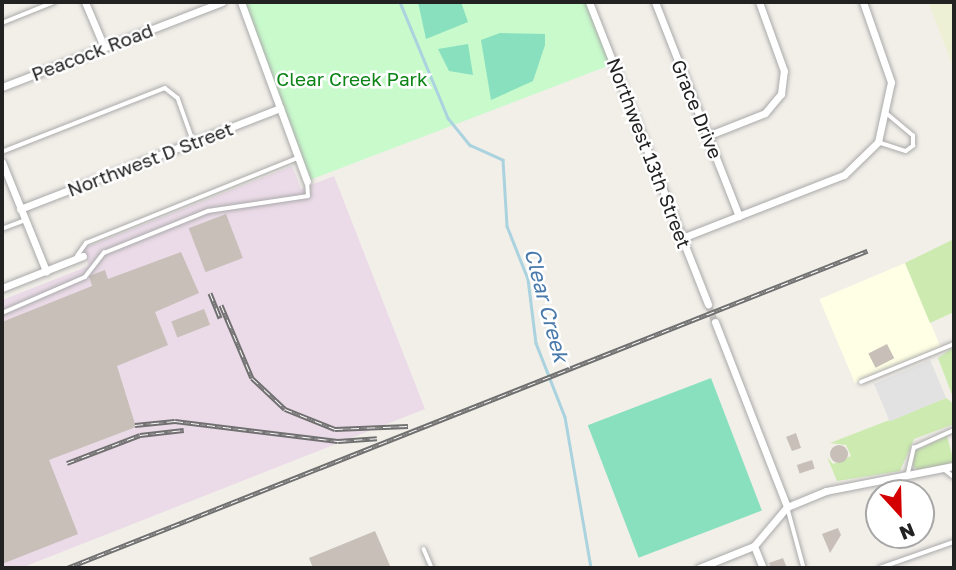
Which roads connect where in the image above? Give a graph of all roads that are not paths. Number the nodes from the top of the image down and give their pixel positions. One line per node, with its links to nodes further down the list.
1 (54, 2): 10 (lane)
2 (85, 2): 11 (street)
3 (222, 2): 9 (street, Peacock Road)
4 (241, 2): 13 (street)
5 (589, 2): 26 (street, Northwest 13th Street)
6 (655, 2): 15 (street, Grace Drive)
7 (759, 2): 15 (street)
8 (863, 2): 14 (street)
9 (203, 5): 11 (street, Peacock Road)
10 (2, 23)
11 (104, 47): 12 (street, Peacock Road)
12 (2, 87)
13 (280, 108): 16 (street, Northwest D Street); 19 (street)
14 (888, 115): 17 (street); 17 (lane)
15 (707, 136): 23 (street, Grace Drive)
16 (194, 142): 18 (lane); 22 (street, Northwest D Street)
17 (878, 142): 23 (street)
18 (2, 152)
19 (299, 158): 21 (street); 27 (lane)
20 (2, 162): 22 (street)
21 (307, 181): 31 (lane)
22 (20, 209): 24 (street)
23 (739, 216): 26 (street)
24 (25, 219): 25 (lane); 28 (street)
25 (2, 229)
26 (682, 238): 30 (street, Northwest 13th Street)
27 (81, 257): 28 (street)
28 (46, 271): 29 (street)
29 (2, 288)
30 (708, 304)
31 (2, 313)
32 (715, 322): 40 (street)
33 (954, 344): 34 (lane)
34 (861, 382)
35 (954, 430): 38 (lane)
36 (954, 466): 37 (street)
37 (945, 470): 38 (street); 39 (lane)
38 (908, 475): 40 (street)
39 (954, 477)
40 (787, 507): 42 (street); 47 (lane)
41 (954, 542): 48 (lane)
42 (754, 546): 45 (street); 46 (street)
43 (425, 549): 44 (lane)
44 (432, 568)
45 (699, 568)
46 (763, 568)
47 (804, 568)
48 (880, 568)

